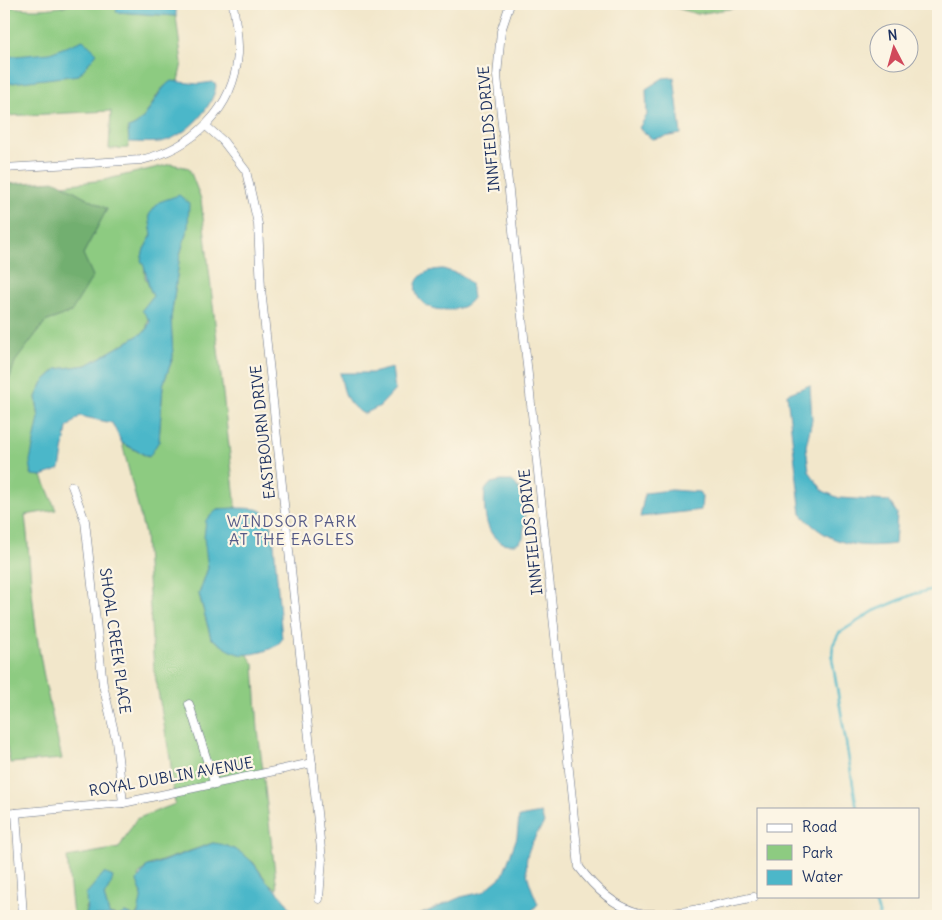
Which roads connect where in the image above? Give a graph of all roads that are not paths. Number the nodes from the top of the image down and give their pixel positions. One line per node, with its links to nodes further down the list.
1 (234, 4): 3 (street)
2 (510, 4): 12 (street, INNFIELDS DRIVE)
3 (206, 126): 4 (street); 7 (street, EASTBOURN DRIVE)
4 (4, 168)
5 (72, 486): 9 (street, SHOAL CREEK PLACE)
6 (189, 704): 8 (street)
7 (312, 763): 8 (street, ROYAL DUBLIN AVENUE); 13 (street, EASTBOURN DRIVE)
8 (215, 784): 9 (street, ROYAL DUBLIN AVENUE)
9 (123, 802): 11 (street, ROYAL DUBLIN AVENUE)
10 (4, 814): 11 (street, ROYAL DUBLIN AVENUE)
11 (16, 814): 14 (street)
12 (754, 897)
13 (319, 899)
14 (23, 916)

